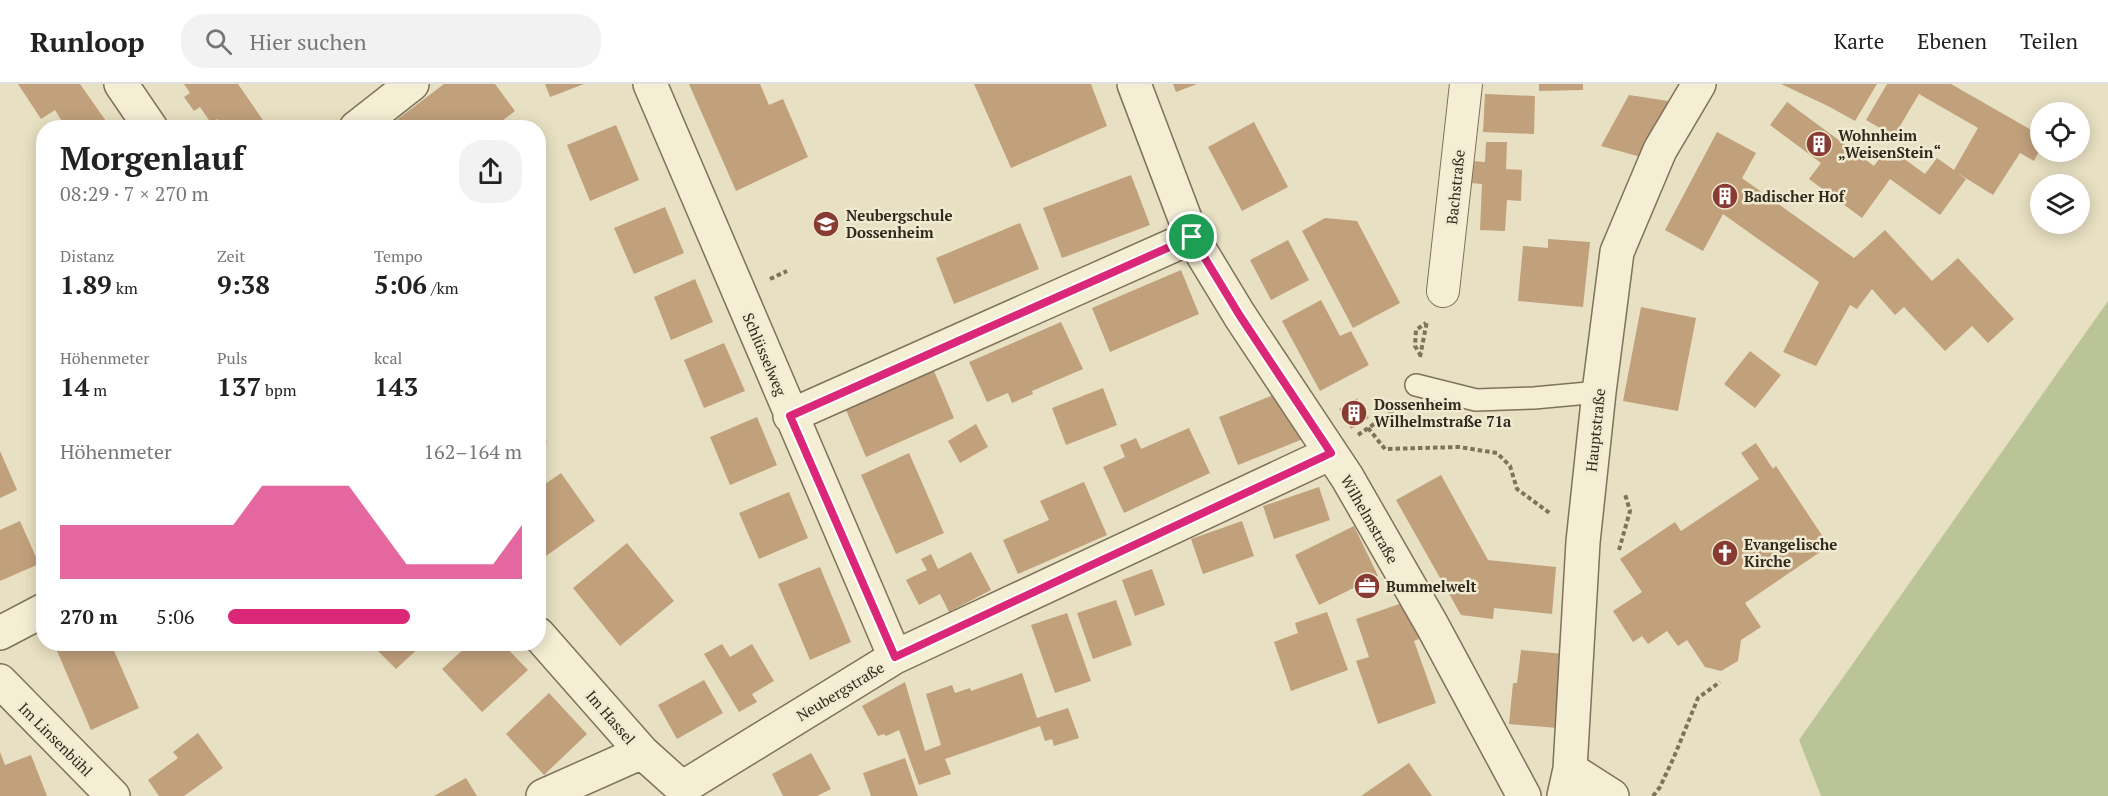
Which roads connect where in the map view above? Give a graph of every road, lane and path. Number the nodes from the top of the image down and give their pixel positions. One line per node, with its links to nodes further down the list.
1 (121, 84): 7 (street)
2 (412, 84): 8 (street)
3 (650, 84): 18 (street, Schlüsselweg)
4 (1134, 84): 9 (street, Wilhelmstraße)
5 (1466, 84): 10 (street, Bachstraße)
6 (1699, 84): 16 (street, Hauptstraße)
7 (146, 120)
8 (366, 120)
9 (1192, 237): 18 (street); 21 (street, Wilhelmstraße)
10 (1443, 291)
11 (1426, 322): 14 (path)
12 (1425, 331): 13 (path)
13 (1422, 347)
14 (1421, 356)
15 (1416, 385): 16 (lane)
16 (1599, 392): 23 (street, Hauptstraße)
17 (1397, 410): 19 (path)
18 (790, 416): 28 (street, Schlüsselweg)
19 (1368, 428): 20 (path); 23 (path)
20 (1360, 434)
21 (1331, 453): 28 (street, Neubergstraße); 36 (street, Wilhelmstraße)
22 (1630, 511): 24 (path)
23 (1583, 542): 32 (street, Hauptstraße)
24 (1619, 552)
25 (36, 614): 26 (street)
26 (0, 633)
27 (546, 643): 31 (street, Im Hassel)
28 (895, 657): 33 (street, Neubergstraße)
29 (0, 681): 34 (street, Im Linsenbühl)
30 (1720, 682): 38 (path)
31 (642, 752): 33 (street, Im Hassel); 35 (street)
32 (1567, 782): 37 (street)
33 (684, 792)
34 (113, 796)
35 (543, 796)
36 (1524, 796)
37 (1612, 796)
38 (1653, 796)

